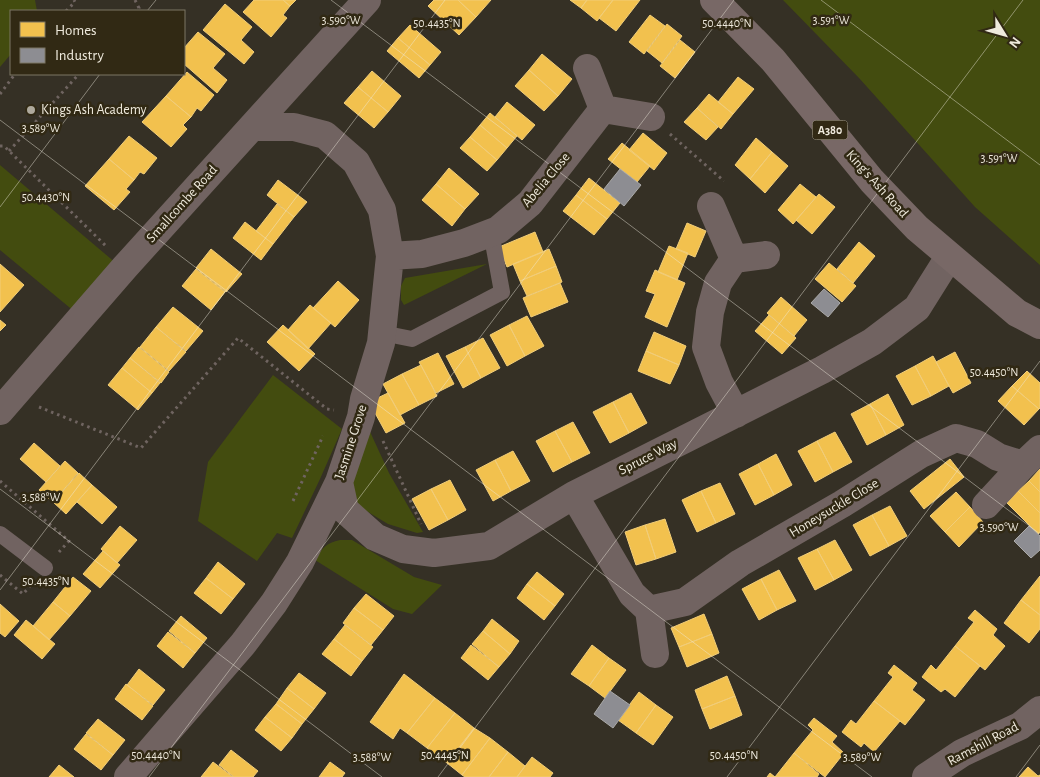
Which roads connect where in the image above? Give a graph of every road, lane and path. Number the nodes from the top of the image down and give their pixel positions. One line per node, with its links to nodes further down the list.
1 (367, 0): 11 (street, Smallcombe Road)
2 (714, 0): 18 (highway, King's Ash Road / A380)
3 (76, 1): 4 (path)
4 (67, 10)
5 (587, 68): 9 (street)
6 (14, 75): 8 (path)
7 (78, 75): 13 (path)
8 (0, 94)
9 (603, 109): 10 (street); 15 (street, Abelia Close)
10 (652, 116): 14 (path)
11 (253, 127): 17 (street, Jasmine Grove); 20 (street, Smallcombe Road)
12 (0, 146): 13 (path)
13 (9, 151): 20 (path)
14 (711, 206): 19 (street)
15 (491, 232): 17 (street, Abelia Close); 22 (lane)
16 (766, 255): 19 (street)
17 (390, 256): 22 (street, Jasmine Grove)
18 (949, 256): 21 (highway, King's Ash Road / A380); 26 (street, Spruce Way)
19 (734, 259): 26 (street)
20 (126, 267): 23 (street, Smallcombe Road)
21 (1040, 325)
22 (382, 333): 24 (street, Jasmine Grove)
23 (6, 404): 25 (path)
24 (363, 408): 25 (path); 30 (street, Jasmine Grove); 35 (path)
25 (334, 410): 27 (path)
26 (736, 414): 31 (street, Spruce Way)
27 (332, 415)
28 (326, 429): 32 (path)
29 (1032, 457): 33 (street, Honeysuckle Close); 37 (street, Honeysuckle Close)
30 (339, 482): 35 (street, Spruce Way); 40 (street, Jasmine Grove)
31 (574, 495): 35 (street, Spruce Way); 37 (street)
32 (293, 501)
33 (986, 505)
34 (0, 534): 36 (lane)
35 (434, 553)
36 (45, 568)
37 (649, 610): 38 (street)
38 (655, 654)
39 (1040, 710): 41 (street, Ramshill Road)
40 (128, 777)
41 (926, 777)

